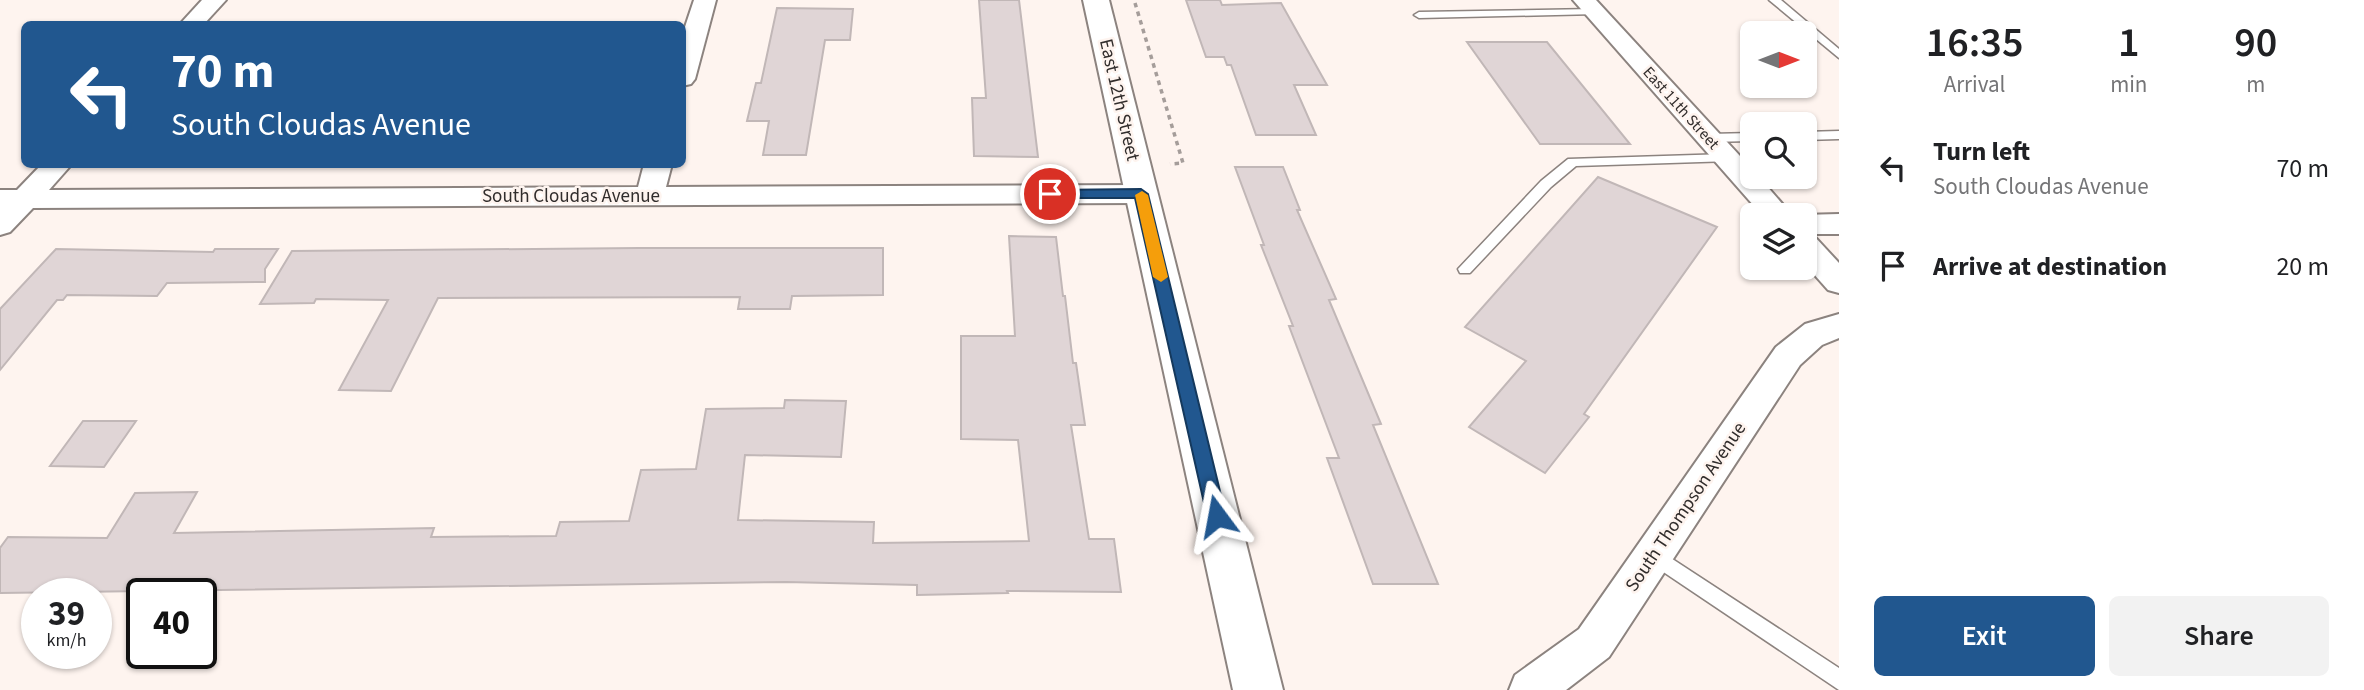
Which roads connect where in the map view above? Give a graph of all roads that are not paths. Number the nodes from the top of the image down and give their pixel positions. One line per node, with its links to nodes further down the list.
1 (215, 0): 7 (street)
2 (705, 0): 9 (street)
3 (1096, 0): 17 (street, East 12th Street)
4 (1774, 0): 8 (lane)
5 (1589, 6): 6 (lane); 13 (street, East 11th Street)
6 (1419, 15)
7 (194, 21)
8 (1839, 55)
9 (686, 65)
10 (1839, 135): 11 (lane)
11 (1817, 136)
12 (1740, 137): 13 (lane)
13 (1709, 138): 14 (street, East 11th Street)
14 (1727, 158): 20 (street, East 11th Street); 25 (lane)
15 (53, 168): 19 (street)
16 (658, 168): 18 (street)
17 (1141, 194): 18 (street, South Cloudas Avenue); 30 (street, East 12th Street)
18 (650, 196): 19 (street, South Cloudas Avenue)
19 (12, 199): 23 (street)
20 (1767, 203)
21 (1817, 224): 22 (street)
22 (1839, 224)
23 (0, 225)
24 (1817, 258): 26 (street)
25 (1465, 269)
26 (1839, 282)
27 (1839, 326): 28 (street, South Thompson Avenue)
28 (1654, 555): 29 (lane); 31 (street, South Thompson Avenue)
29 (1839, 680)
30 (1258, 690)
31 (1531, 690)

